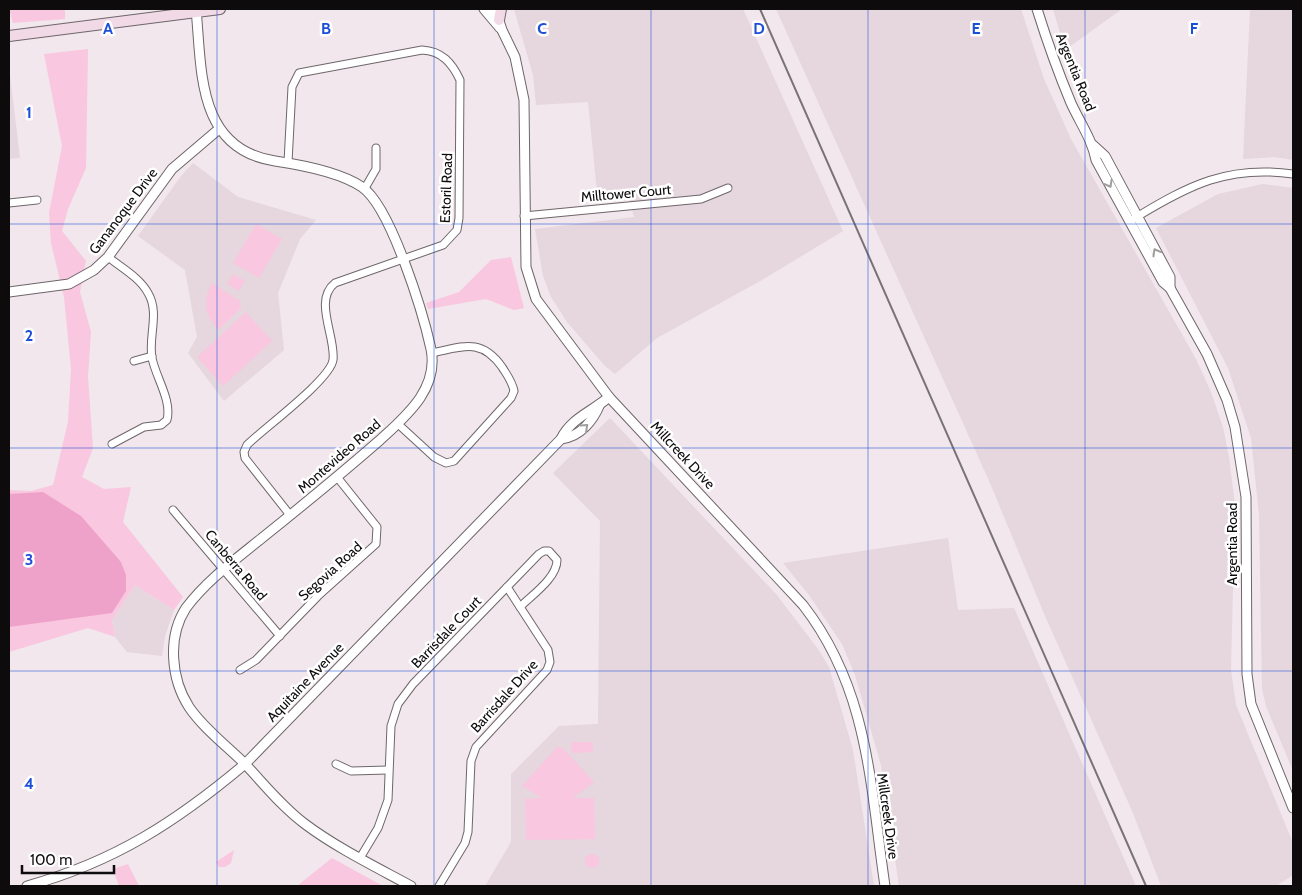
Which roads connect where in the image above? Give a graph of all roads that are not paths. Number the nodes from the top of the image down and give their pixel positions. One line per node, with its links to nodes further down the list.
1 (220, 9): 6 (main road)
2 (484, 9): 8 (street, Millcreek Drive)
3 (495, 9): 7 (street, Millcreek Drive)
4 (501, 9): 7 (main road)
5 (1037, 9): 19 (street, Argentia Road)
6 (196, 10): 9 (main road); 10 (street, Montevideo Road)
7 (499, 20): 8 (street, Millcreek Drive)
8 (502, 30): 18 (street, Millcreek Drive)
9 (10, 37)
10 (219, 129): 12 (street, Montevideo Road); 20 (street, Gananoque Drive)
11 (376, 148): 14 (street)
12 (288, 162): 14 (street, Montevideo Road); 21 (street, Estoril Road)
13 (1293, 174): 19 (street)
14 (364, 188): 21 (street, Montevideo Road)
15 (728, 188): 18 (street, Milltower Court)
16 (37, 200): 17 (street)
17 (9, 203)
18 (524, 216): 26 (street, Millcreek Drive)
19 (1133, 219): 40 (street, Argentia Road)
20 (108, 257): 22 (street, Gananoque Drive); 24 (street)
21 (402, 259): 23 (street, Montevideo Road); 31 (street, Estoril Road)
22 (9, 292)
23 (432, 352): 27 (street, Montevideo Road); 27 (street)
24 (152, 356): 25 (street); 28 (street)
25 (134, 361)
26 (609, 397): 37 (street, Aquitaine Avenue); 45 (street, Millcreek Drive)
27 (398, 424): 29 (street, Montevideo Road)
28 (112, 444)
29 (337, 477): 31 (street, Montevideo Road); 35 (street, Segovia Road)
30 (173, 510): 32 (street, Canberra Road)
31 (290, 515): 32 (street, Montevideo Road)
32 (224, 569): 35 (street, Canberra Road); 37 (street, Montevideo Road)
33 (507, 587): 34 (street, Barrisdale Drive); 34 (street, Barrisdale Court); 39 (street, Barrisdale Court)
34 (520, 607): 44 (street, Barrisdale Drive)
35 (280, 636): 36 (street, Segovia Road)
36 (240, 670)
37 (245, 764): 41 (street, Montevideo Road); 42 (street, Aquitaine Avenue)
38 (336, 764): 39 (street)
39 (388, 770): 41 (street)
40 (1293, 808)
41 (360, 858): 43 (street, Montevideo Road)
42 (27, 886)
43 (411, 886)
44 (439, 886)
45 (885, 886)

